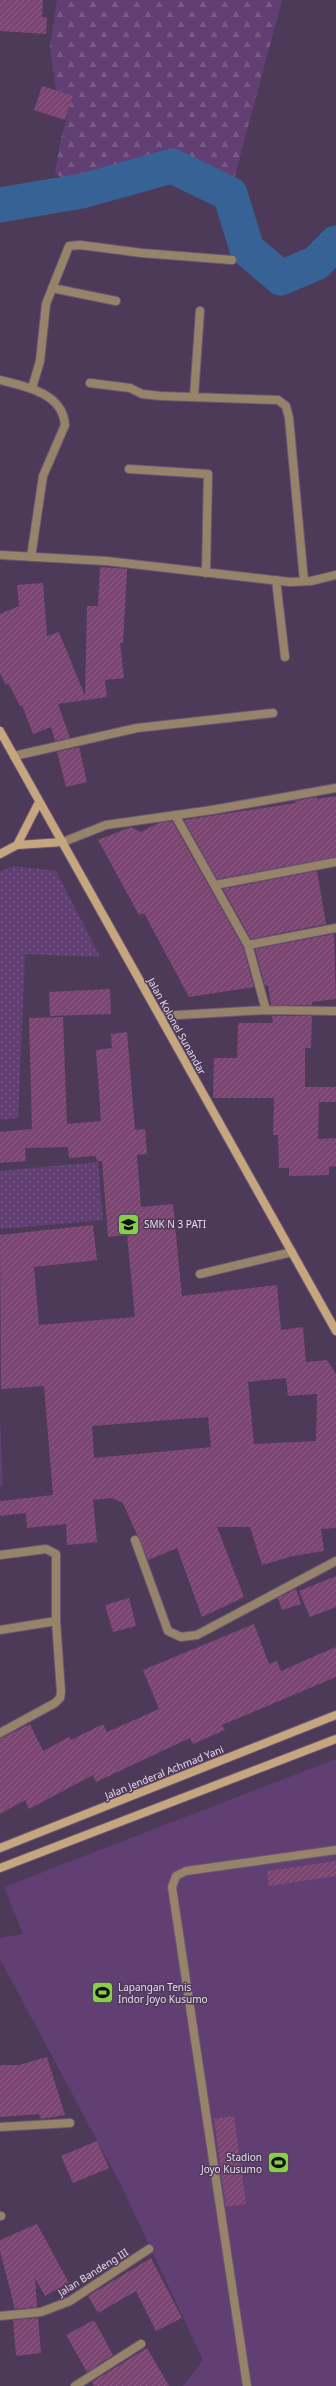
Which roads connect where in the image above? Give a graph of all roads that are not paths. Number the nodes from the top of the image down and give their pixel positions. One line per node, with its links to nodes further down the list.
1 (232, 260): 2 (street)
2 (52, 288): 3 (street); 7 (street)
3 (116, 301)
4 (200, 311): 8 (street)
5 (0, 380): 7 (street)
6 (90, 383): 8 (street)
7 (32, 388): 11 (street)
8 (194, 396): 15 (street)
9 (129, 469): 12 (street)
10 (0, 555): 11 (street)
11 (31, 557): 12 (street)
12 (206, 573): 14 (street)
13 (336, 575): 15 (street)
14 (276, 580): 15 (street); 16 (street)
15 (304, 581)
16 (285, 656)
17 (273, 713): 19 (street)
18 (0, 731): 19 (main road, Jalan Kolonel Sunandar)
19 (14, 756): 21 (main road, Jalan Kolonel Sunandar)
20 (336, 788): 22 (street)
21 (39, 802): 23 (main road, Jalan Kolonel Sunandar); 24 (main road)
22 (175, 815): 23 (street); 27 (street)
23 (63, 842): 24 (main road); 32 (main road, Jalan Kolonel Sunandar)
24 (17, 845): 25 (main road)
25 (0, 854)
26 (336, 862): 27 (street)
27 (215, 885): 29 (street)
28 (336, 928): 29 (street)
29 (248, 945): 30 (street)
30 (266, 1010): 31 (street); 32 (street)
31 (336, 1011)
32 (160, 1016): 33 (main road, Jalan Kolonel Sunandar)
33 (292, 1252): 34 (street); 35 (main road, Jalan Kolonel Sunandar)
34 (200, 1274)
35 (336, 1331)
36 (135, 1540): 38 (street)
37 (0, 1555): 39 (street)
38 (336, 1561)
39 (56, 1622): 40 (street); 42 (street)
40 (0, 1630)
41 (336, 1715): 44 (main road, Jalan Jenderal Achmad Yani)
42 (0, 1733)
43 (336, 1739): 46 (main road)
44 (0, 1848)
45 (336, 1850): 53 (street)
46 (0, 1868)
47 (70, 2123): 48 (street)
48 (0, 2127)
49 (149, 2249): 50 (street, Jalan Bandeng III)
50 (0, 2316)
51 (141, 2344): 52 (street)
52 (75, 2386)
53 (247, 2386)

